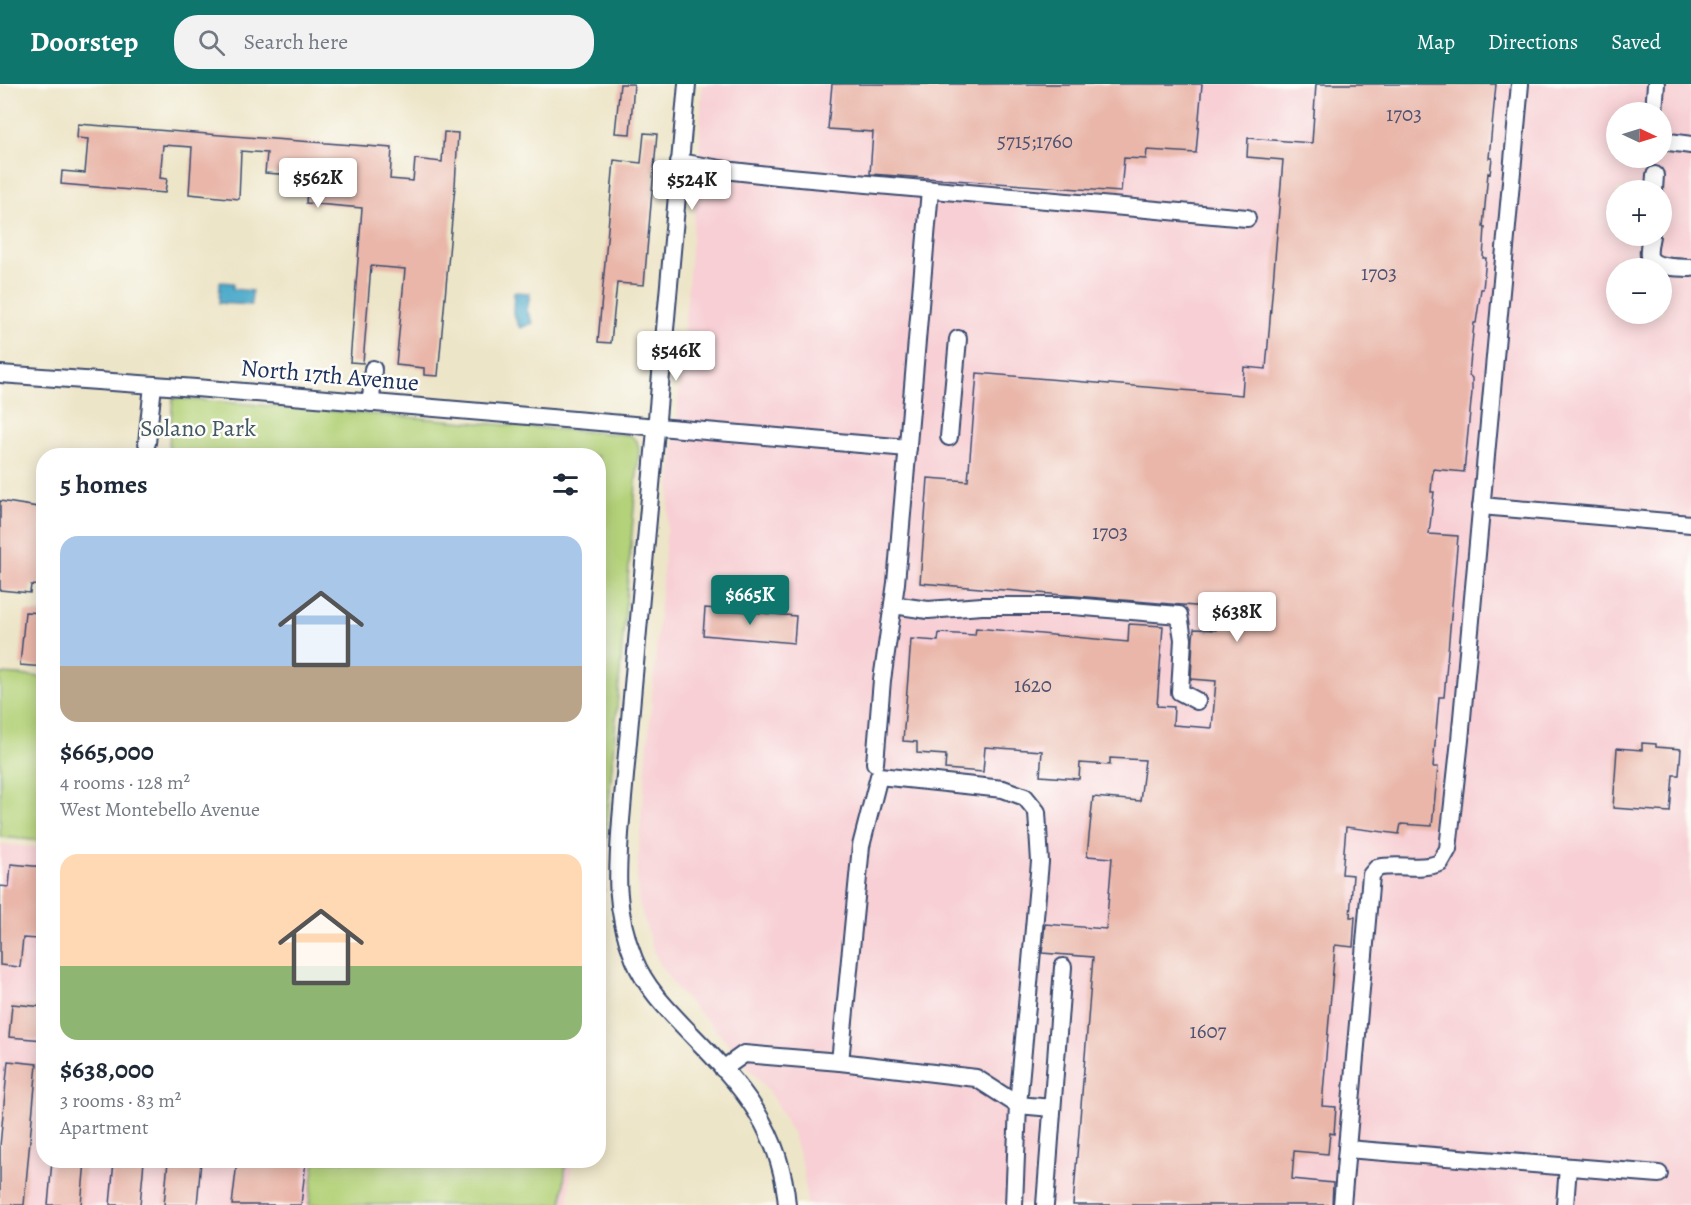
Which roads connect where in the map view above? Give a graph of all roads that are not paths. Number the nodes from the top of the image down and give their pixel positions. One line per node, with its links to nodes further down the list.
1 (687, 84): 7 (street)
2 (1520, 84): 21 (street)
3 (1656, 84): 4 (street)
4 (1655, 102)
5 (1672, 142): 6 (street)
6 (1691, 145)
7 (679, 162): 8 (street); 17 (street)
8 (930, 190): 9 (street); 20 (street)
9 (1248, 218)
10 (1650, 246): 11 (street)
11 (1691, 268)
12 (958, 339): 18 (street)
13 (373, 369): 16 (street)
14 (0, 374): 15 (street, North 17th Avenue)
15 (153, 385): 16 (street, North 17th Avenue); 19 (street)
16 (371, 403): 17 (street, North 17th Avenue)
17 (655, 427): 20 (street, North 17th Avenue); 28 (street)
18 (949, 437)
19 (147, 444)
20 (908, 448): 23 (street)
21 (1481, 506): 22 (street); 31 (street)
22 (1691, 524)
23 (893, 605): 24 (street); 25 (street)
24 (1197, 701)
25 (875, 763)
26 (1063, 967): 30 (street)
27 (840, 1062): 28 (street); 29 (street); 29 (street)
28 (723, 1069): 34 (street)
29 (1018, 1105): 30 (street); 35 (street)
30 (1052, 1108): 36 (street)
31 (1347, 1149): 32 (street); 37 (street)
32 (1568, 1167): 33 (street); 38 (street)
33 (1659, 1174)
34 (787, 1205)
35 (1014, 1205)
36 (1046, 1205)
37 (1342, 1205)
38 (1565, 1205)

